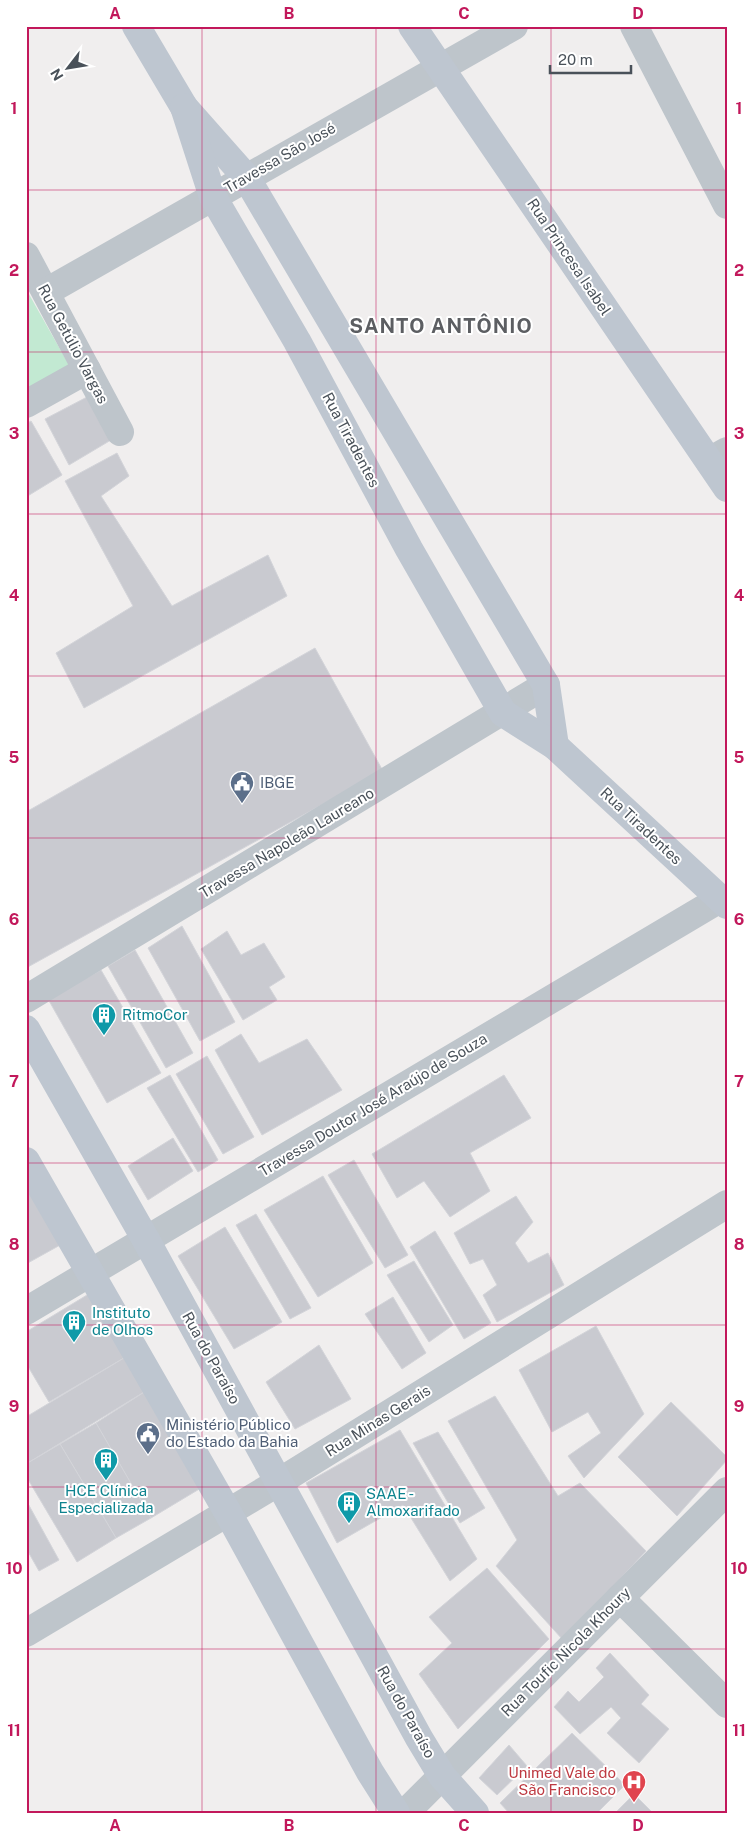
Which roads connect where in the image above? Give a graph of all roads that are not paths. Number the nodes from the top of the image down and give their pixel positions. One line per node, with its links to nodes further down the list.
1 (136, 26): 6 (street, Rua Tiradentes)
2 (412, 26): 5 (street, Rua Princesa Isabel)
3 (514, 26): 5 (street, Travessa São José)
4 (634, 26): 9 (street)
5 (439, 67): 7 (street, Travessa São José); 15 (street, Rua Princesa Isabel)
6 (184, 107): 7 (street, Rua Tiradentes); 8 (street, Rua Tiradentes)
7 (246, 177): 8 (street, Travessa São José); 17 (street, Rua Tiradentes)
8 (213, 197): 11 (street, Travessa São José); 18 (street, Rua Tiradentes)
9 (727, 205)
10 (26, 256): 11 (street, Rua Getúlio Vargas)
11 (46, 292): 12 (street, Rua Getúlio Vargas)
12 (87, 370): 13 (street); 14 (street, Rua Getúlio Vargas)
13 (26, 404)
14 (120, 432)
15 (718, 456): 16 (street, Rua Princesa Isabel)
16 (727, 488)
17 (546, 685): 18 (street, Travessa Napoleão Laureano); 19 (street, Rua Tiradentes)
18 (503, 713): 19 (street, Rua Tiradentes); 21 (street, Travessa Napoleão Laureano)
19 (555, 746): 20 (street, Rua Tiradentes)
20 (723, 902): 25 (street, Travessa Doutor José Araújo de Souza)
21 (26, 999)
22 (26, 1029): 25 (street, Rua do Paraíso)
23 (26, 1161): 26 (street)
24 (727, 1204): 28 (street, Rua Minas Gerais)
25 (146, 1240): 26 (street, Travessa Doutor José Araújo de Souza); 28 (street, Rua do Paraíso)
26 (89, 1273): 27 (street, Travessa Doutor José Araújo de Souza); 30 (street)
27 (26, 1311)
28 (279, 1482): 30 (street, Rua Minas Gerais); 34 (street, Rua do Paraíso)
29 (727, 1491): 31 (street, Rua Toufic Nicola Khoury)
30 (227, 1511): 32 (street, Rua Minas Gerais); 35 (street)
31 (620, 1598): 33 (street); 34 (street, Rua Toufic Nicola Khoury)
32 (26, 1633)
33 (727, 1704)
34 (442, 1776): 36 (street, Rua Toufic Nicola Khoury); 37 (street, Rua do Paraíso)
35 (396, 1813)
36 (405, 1813)
37 (475, 1813)

